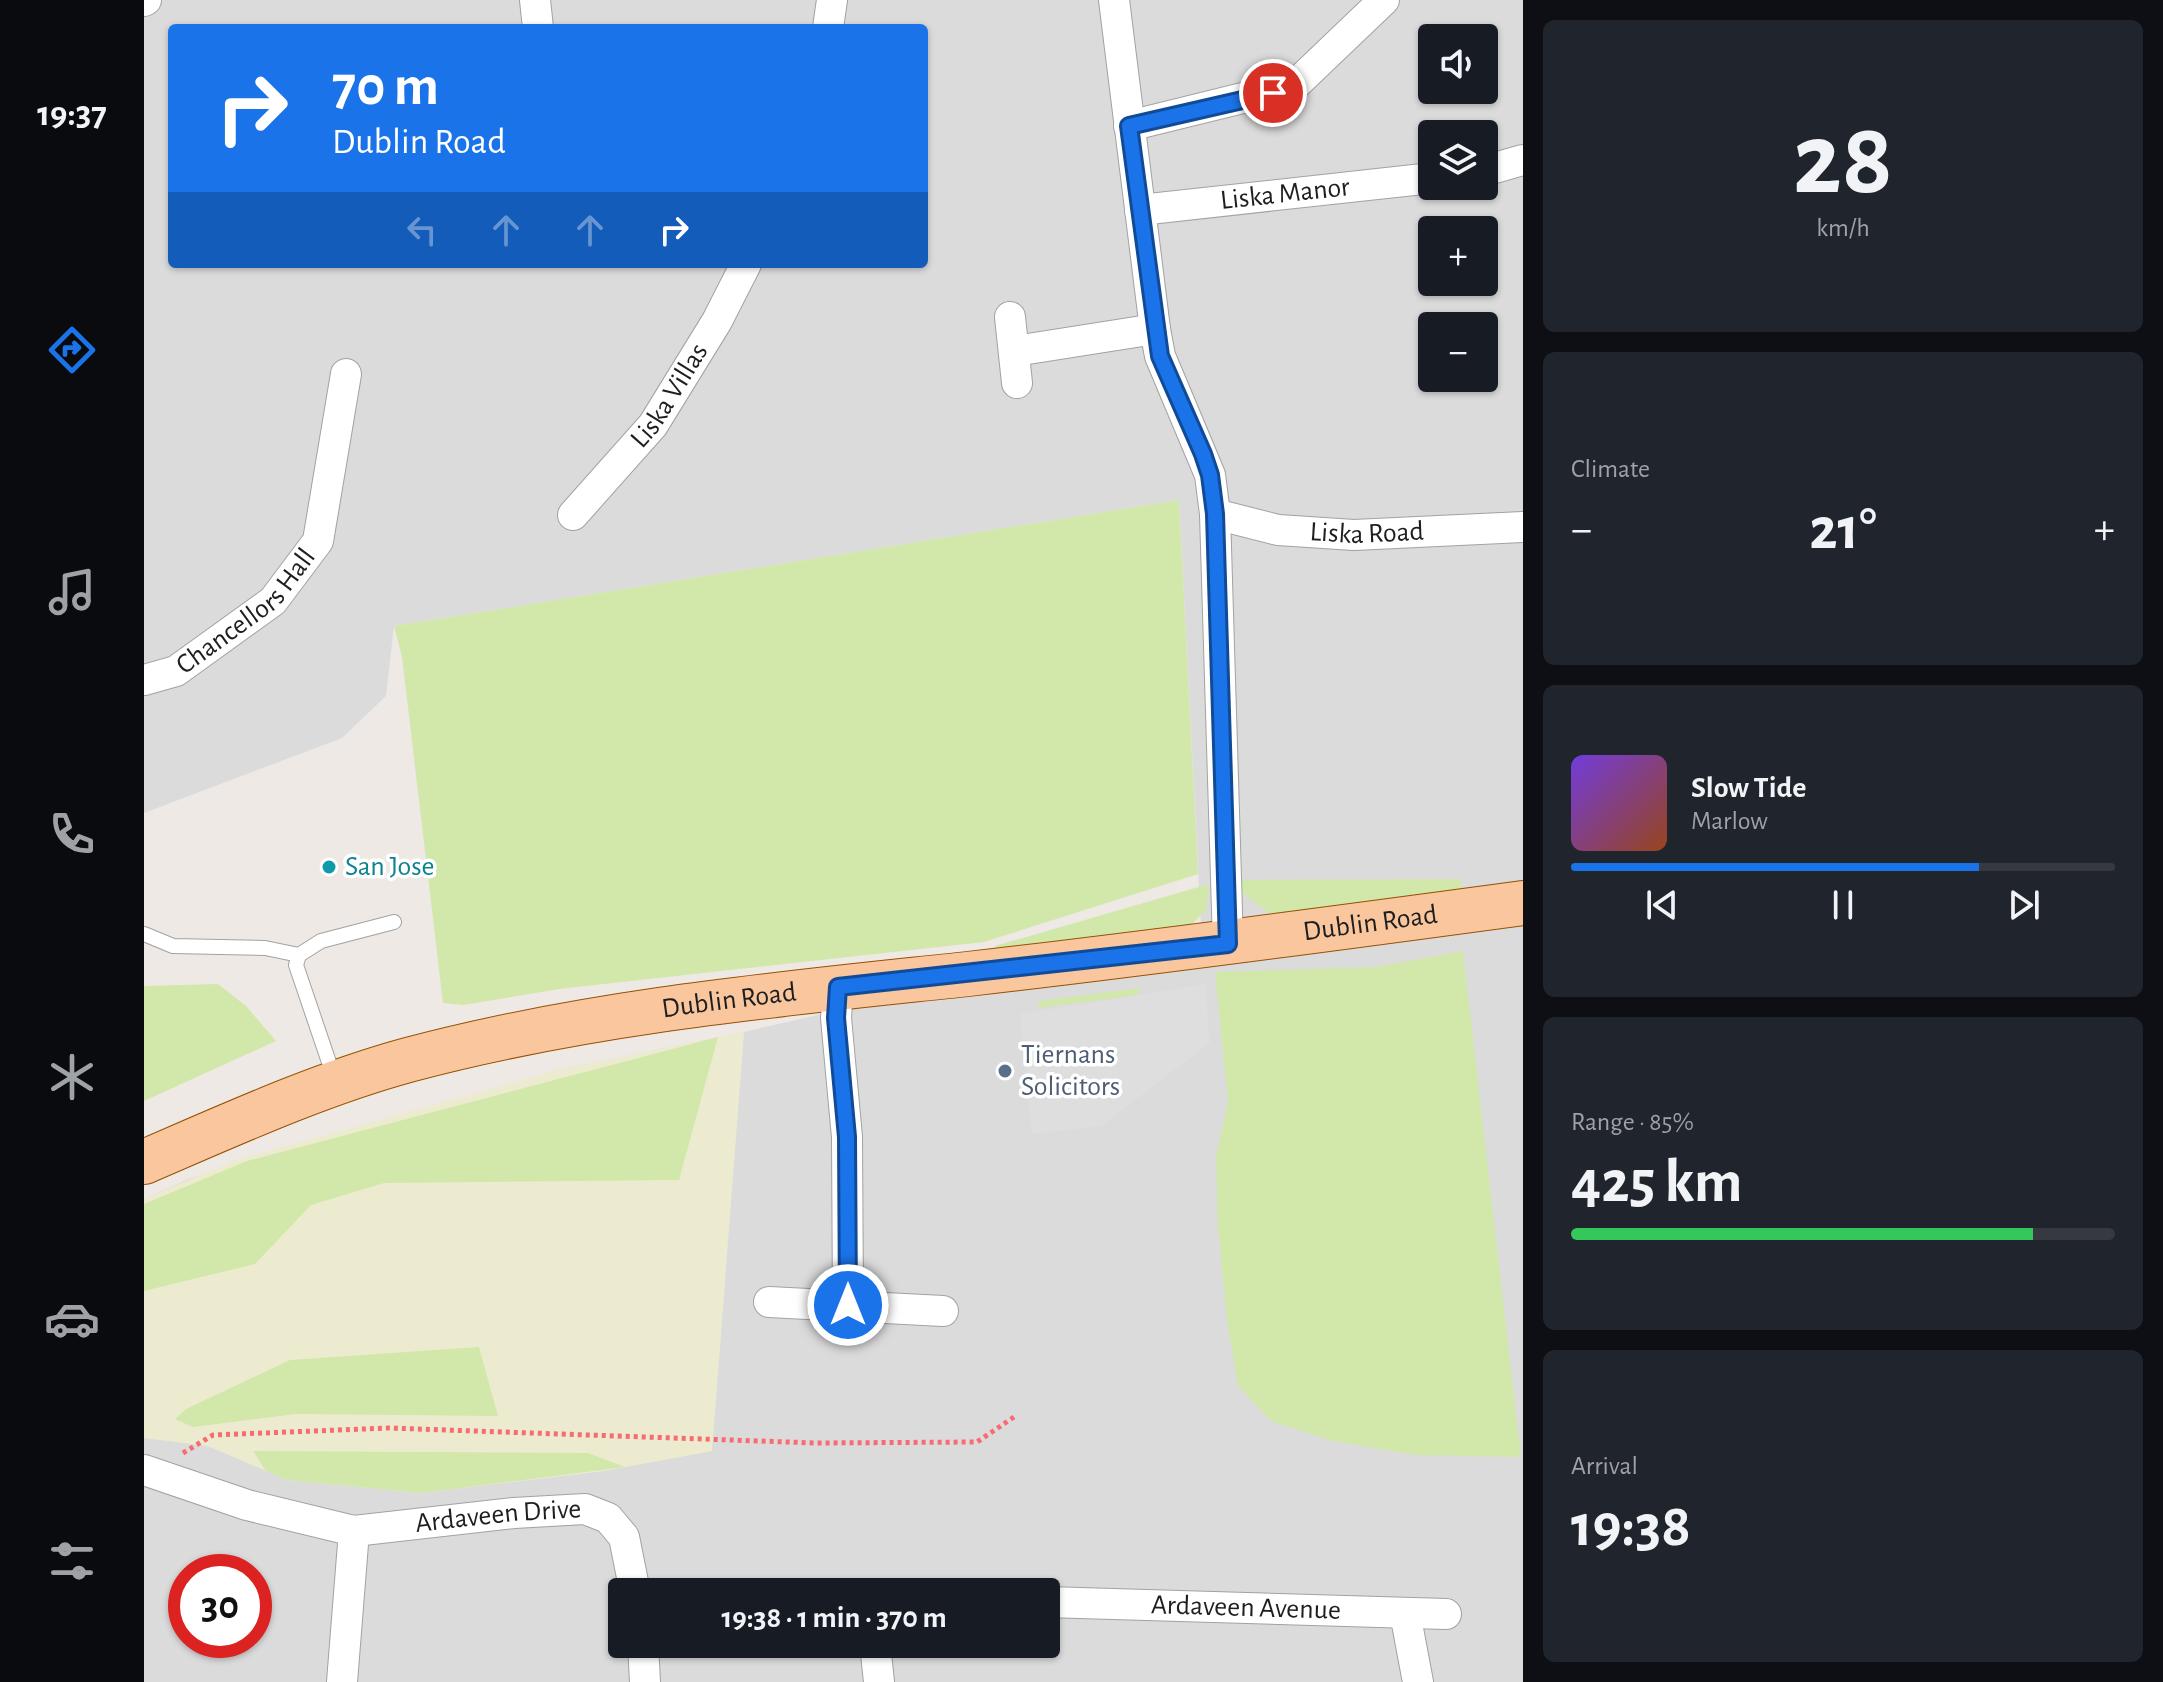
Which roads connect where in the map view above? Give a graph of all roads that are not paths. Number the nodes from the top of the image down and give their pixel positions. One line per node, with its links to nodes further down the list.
1 (535, 0): 5 (street)
2 (832, 0): 6 (street)
3 (1114, 0): 7 (street)
4 (1384, 0): 7 (street)
5 (538, 24)
6 (829, 24)
7 (1129, 126): 11 (street)
8 (1523, 160): 9 (street)
9 (1498, 167)
10 (1418, 180): 11 (street, Liska Manor)
11 (1140, 210): 14 (street)
12 (744, 268): 19 (street, Liska Villas)
13 (1010, 317): 15 (street)
14 (1155, 329): 15 (street); 18 (street)
15 (1015, 351): 17 (street)
16 (346, 374): 21 (street, Chancellors Hall)
17 (1017, 383)
18 (1215, 514): 20 (street, Liska Road); 25 (street)
19 (573, 515)
20 (1523, 527)
21 (144, 680)
22 (1523, 903): 25 (main road, Dublin Road)
23 (394, 922): 26 (lane)
24 (144, 934): 26 (lane)
25 (1228, 944): 27 (main road, Dublin Road)
26 (299, 955): 28 (lane)
27 (838, 987): 28 (main road, Dublin Road); 31 (street)
28 (337, 1084): 29 (main road, Dublin Road)
29 (144, 1162)
30 (769, 1302): 31 (street)
31 (848, 1305): 32 (street)
32 (943, 1311)
33 (147, 1471): 34 (street)
34 (354, 1531): 35 (street, Ardaveen Drive); 41 (street)
35 (632, 1578)
36 (1060, 1602): 37 (street, Ardaveen Avenue)
37 (1405, 1613): 38 (street, Ardaveen Avenue); 44 (street)
38 (1446, 1614)
39 (644, 1658): 42 (street)
40 (876, 1658): 43 (street)
41 (342, 1682)
42 (645, 1682)
43 (879, 1682)
44 (1418, 1682)

